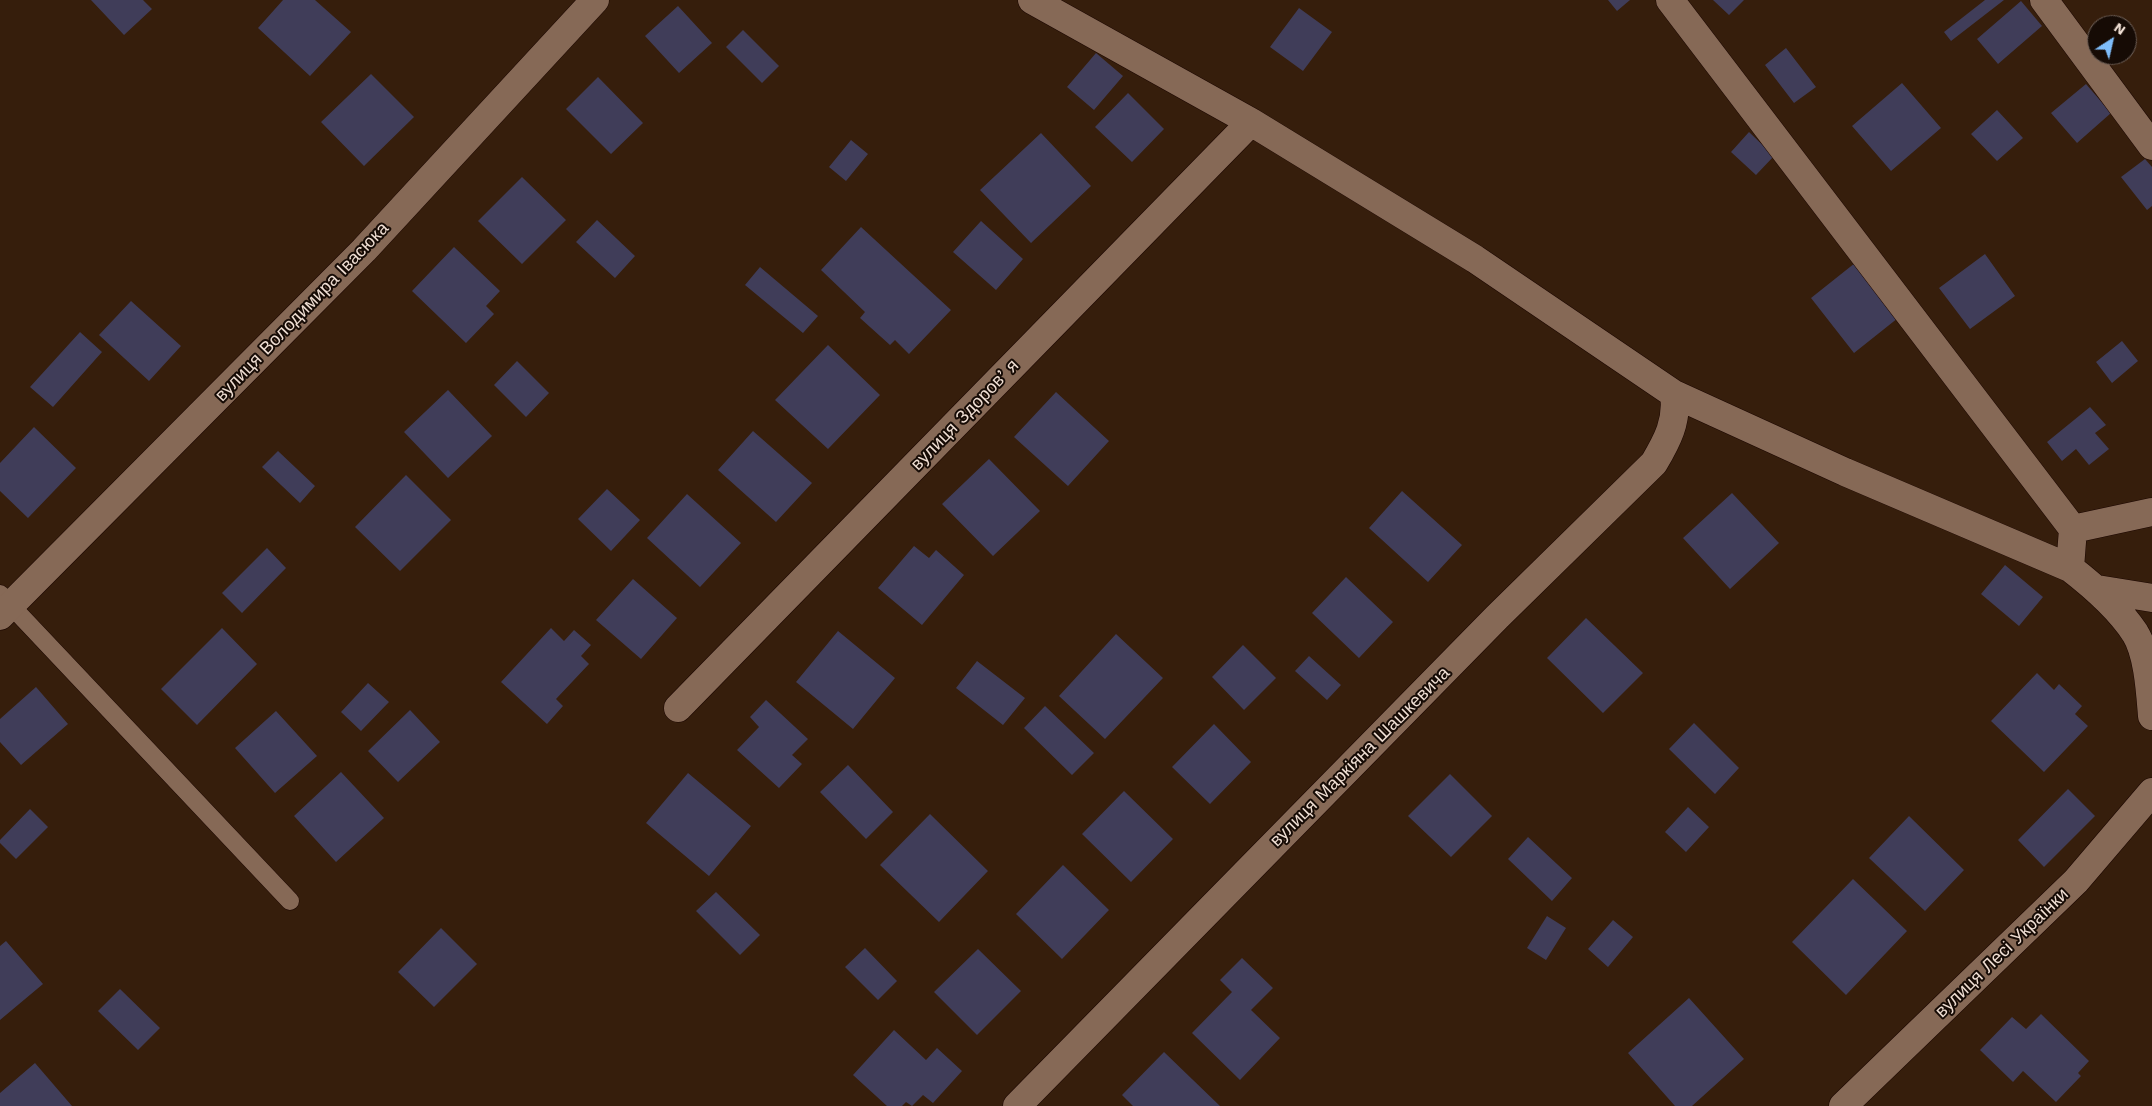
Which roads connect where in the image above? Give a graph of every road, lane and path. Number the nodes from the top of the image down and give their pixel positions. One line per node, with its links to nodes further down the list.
1 (595, 0): 13 (street, вулиця Володимира Івасюка)
2 (1032, 0): 5 (street)
3 (1670, 0): 9 (street)
4 (2044, 0): 6 (street)
5 (1252, 122): 7 (street); 14 (street, вулиця Здоровʼя)
6 (2152, 146)
7 (1674, 394): 10 (street); 18 (street, вулиця Маркіяна Шашкевича)
8 (2152, 512): 9 (street)
9 (2073, 529): 10 (street)
10 (2070, 568): 11 (street)
11 (2097, 589): 12 (street); 15 (street)
12 (2152, 598)
13 (4, 606): 17 (lane)
14 (678, 708)
15 (2152, 716)
16 (2152, 792): 19 (street, вулиця Лесі Українки)
17 (290, 901)
18 (1017, 1106)
19 (1843, 1106)

